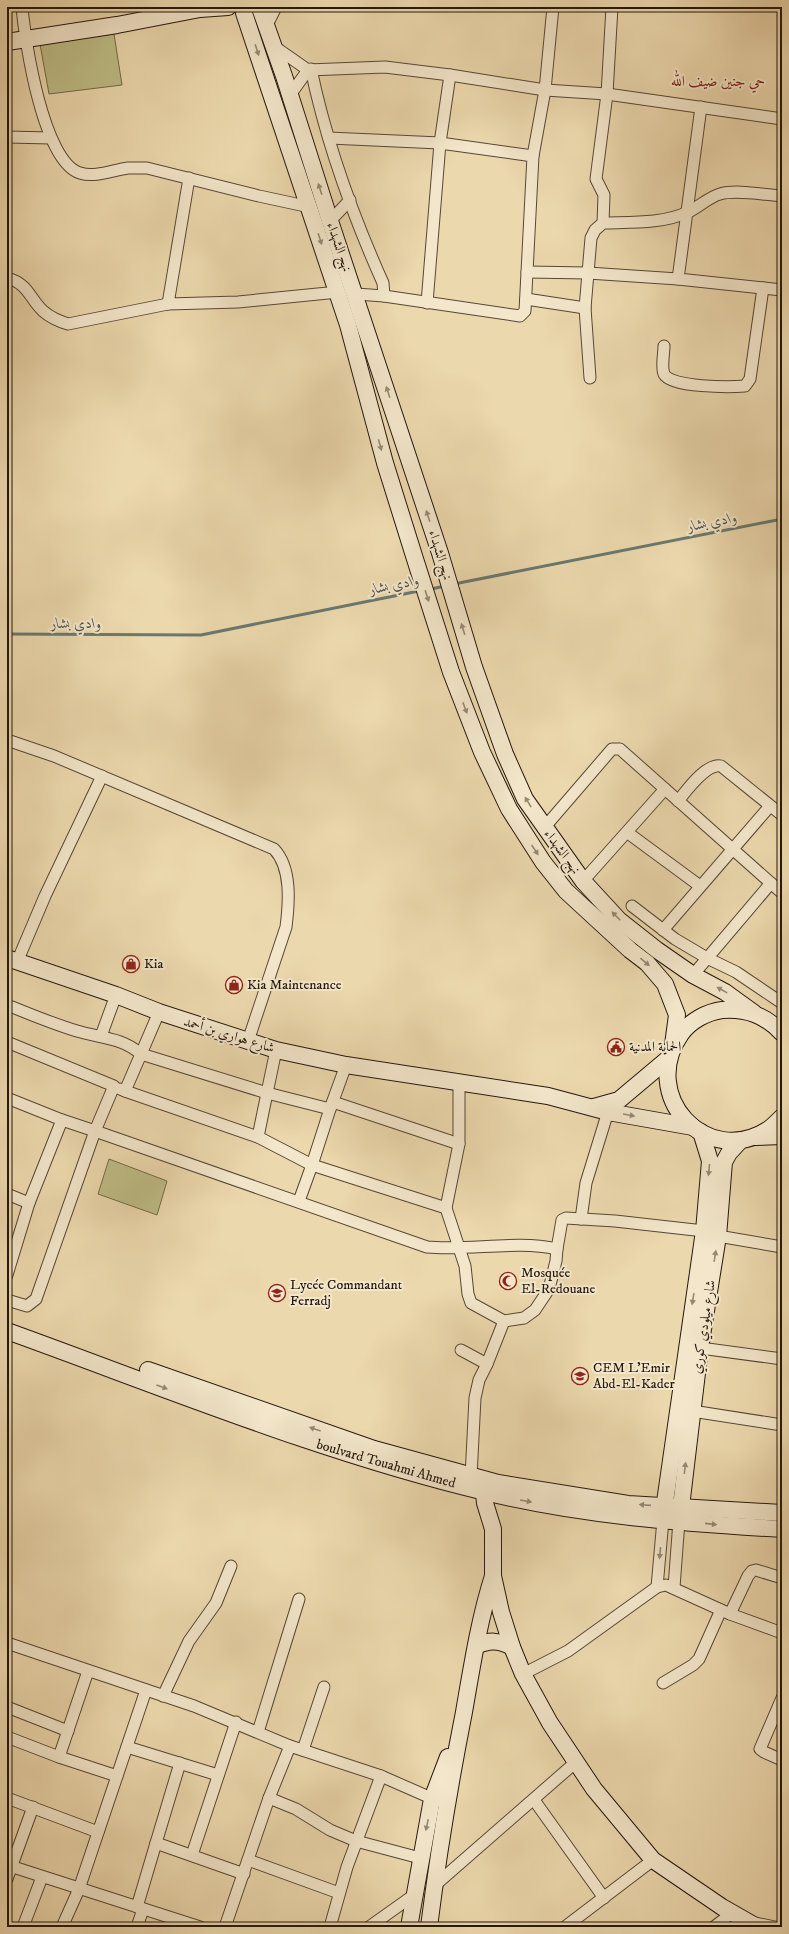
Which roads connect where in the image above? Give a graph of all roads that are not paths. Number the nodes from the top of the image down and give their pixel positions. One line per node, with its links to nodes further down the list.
1 (22, 7): 9 (street)
2 (228, 7): 9 (main road)
3 (260, 7): 7 (main road); 8 (main road, نهج الشهداء)
4 (276, 7): 8 (street)
5 (553, 7): 14 (street)
6 (612, 7): 15 (street)
7 (241, 10): 27 (main road, نهج الشهداء, one-way to 27)
8 (267, 25): 11 (main road, نهج الشهداء)
9 (25, 40): 10 (main road); 20 (street)
10 (7, 42)
11 (275, 47): 12 (street); 16 (main road, نهج الشهداء)
12 (310, 69): 13 (street); 16 (street); 21 (street)
13 (450, 75): 14 (street); 22 (street)
14 (545, 90): 15 (street); 23 (street)
15 (607, 94): 17 (street); 30 (street)
16 (290, 95): 29 (main road, نهج الشهداء, one-way to 16)
17 (701, 107): 18 (street); 28 (street)
18 (782, 119)
19 (7, 137): 20 (street)
20 (51, 138): 24 (street)
21 (329, 138): 22 (street); 26 (street)
22 (440, 143): 23 (street); 41 (street)
23 (533, 156): 31 (street)
24 (189, 178): 27 (street); 42 (street)
25 (782, 196): 28 (street)
26 (350, 200): 29 (street); 39 (street)
27 (310, 206): 37 (main road, نهج الشهداء, one-way to 37)
28 (688, 213): 30 (street); 34 (street)
29 (330, 221): 38 (main road, نهج الشهداء)
30 (603, 223): 32 (street)
31 (527, 272): 32 (street); 40 (street)
32 (588, 273): 34 (street); 43 (street)
33 (7, 278): 42 (street)
34 (678, 279): 35 (street)
35 (763, 288): 36 (street); 44 (street)
36 (782, 290)
37 (338, 292): 42 (street); 74 (main road, نهج الشهداء, one-way to 74)
38 (356, 294): 39 (street); 52 (main road, نهج الشهداء, one-way to 38)
39 (384, 296): 41 (street)
40 (526, 299): 41 (street); 43 (street)
41 (427, 303)
42 (168, 304)
43 (585, 308): 45 (street)
44 (664, 346)
45 (590, 378)
46 (7, 740): 47 (street)
47 (102, 776): 62 (street); 71 (street)
48 (665, 789): 49 (street); 52 (street); 53 (street)
49 (678, 801): 50 (street); 54 (street)
50 (770, 806): 51 (street); 54 (street)
51 (782, 816)
52 (544, 828): 55 (main road, نهج الشهداء)
53 (628, 833): 55 (street); 57 (street)
54 (732, 848): 56 (street); 57 (street)
55 (583, 881): 63 (main road, نهج الشهداء, one-way to 55)
56 (771, 883): 58 (street); 61 (street)
57 (700, 886): 60 (street)
58 (782, 893)
59 (632, 906): 60 (street)
60 (663, 930): 61 (street)
61 (707, 958): 63 (street); 65 (street)
62 (12, 960): 64 (main road, شارع هواري بن أحمد)
63 (693, 975): 68 (main road, نهج الشهداء, one-way to 63)
64 (116, 995): 67 (main road, شارع هواري بن أحمد); 70 (street)
65 (782, 1003)
66 (7, 1005): 70 (street)
67 (159, 1012): 71 (main road, شارع هواري بن أحمد); 75 (street)
68 (754, 1013): 69 (main road); 74 (main road)
69 (782, 1033)
70 (101, 1036): 75 (street)
71 (248, 1041): 73 (main road, شارع هواري بن أحمد)
72 (7, 1042): 78 (street)
73 (276, 1050): 76 (main road, شارع هواري بن أحمد); 80 (street)
74 (671, 1051): 83 (main road); 86 (main road, نهج الشهداء)
75 (141, 1054): 79 (street); 80 (street)
76 (346, 1065): 77 (main road, شارع هواري بن أحمد); 82 (street)
77 (459, 1083): 83 (main road, شارع هواري بن أحمد); 91 (street)
78 (114, 1086): 79 (street); 87 (street)
79 (125, 1091): 89 (street)
80 (267, 1094): 82 (street); 89 (street)
81 (7, 1098): 85 (street)
82 (331, 1106): 91 (street); 92 (street)
83 (609, 1107): 86 (main road, one-way to 86); 97 (street)
84 (782, 1117): 90 (main road)
85 (62, 1120): 87 (street); 95 (street)
86 (697, 1130): 90 (main road); 98 (main road, شارع ميلودي كوري, one-way to 98)
87 (95, 1131): 94 (street); 105 (street)
88 (782, 1136): 90 (main road)
89 (258, 1137): 92 (street)
90 (746, 1139): 98 (main road, شارع ميلودي كوري)
91 (459, 1144): 96 (street)
92 (312, 1164): 94 (street); 96 (street)
93 (7, 1194): 95 (street)
94 (299, 1201): 102 (street)
95 (29, 1203): 100 (street)
96 (446, 1208): 102 (street)
97 (581, 1219): 98 (street); 103 (street)
98 (711, 1234): 101 (street); 109 (main road, شارع ميلودي كوري)
99 (7, 1238): 100 (street)
100 (18, 1242): 104 (street)
101 (782, 1248)
102 (459, 1249): 103 (street); 107 (street)
103 (557, 1249): 107 (street)
104 (7, 1275)
105 (7, 1300)
106 (7, 1320): 113 (main road, boulvard Touahmi Ahmed)
107 (504, 1321): 112 (street)
108 (7, 1331): 113 (main road, boulvard Touahmi Ahmed, one-way to 113)
109 (693, 1347): 111 (street); 114 (main road, شارع ميلودي كوري); 118 (main road, شارع ميلودي كوري)
110 (461, 1350): 112 (street)
111 (782, 1359)
112 (488, 1364): 116 (street)
113 (233, 1407): 116 (main road, boulvard Touahmi Ahmed)
114 (692, 1411): 115 (street); 120 (main road, شارع ميلودي كوري, one-way to 114)
115 (782, 1425)
116 (480, 1483): 117 (main road, boulvard Touahmi Ahmed); 121 (main road)
117 (508, 1492): 118 (main road, boulvard Touahmi Ahmed); 121 (main road)
118 (664, 1513): 120 (main road, boulvard Touahmi Ahmed); 126 (street, one-way to 126)
119 (782, 1513): 120 (main road, boulvard Touahmi Ahmed)
120 (680, 1514): 122 (main road, boulvard Touahmi Ahmed, one-way to 122); 127 (street)
121 (493, 1528): 124 (main road)
122 (782, 1529)
123 (231, 1566): 139 (street)
124 (493, 1576): 132 (main road); 133 (main road)
125 (782, 1578): 129 (street)
126 (657, 1587): 127 (street); 135 (street)
127 (674, 1587): 129 (street)
128 (299, 1599): 144 (street)
129 (726, 1612): 130 (street); 136 (street)
130 (782, 1633)
131 (7, 1643): 134 (street)
132 (476, 1646): 133 (main road); 159 (main road)
133 (512, 1647): 135 (main road)
134 (88, 1671): 138 (street); 143 (street)
135 (523, 1674): 151 (main road)
136 (663, 1683)
137 (324, 1687): 148 (street)
138 (146, 1690): 139 (street); 147 (street)
139 (164, 1696): 142 (street)
140 (782, 1698): 150 (street)
141 (8, 1709): 143 (street)
142 (236, 1722): 144 (street); 153 (street)
143 (68, 1731): 149 (street)
144 (258, 1732): 146 (street)
145 (7, 1737): 149 (street)
146 (290, 1746): 148 (street); 157 (street)
147 (127, 1747): 152 (street); 154 (street)
148 (303, 1750): 155 (street)
149 (59, 1757): 154 (street)
150 (782, 1760)
151 (576, 1762): 158 (street); 167 (main road)
152 (180, 1763): 153 (street); 163 (street)
153 (218, 1775): 164 (street)
154 (117, 1776): 161 (street)
155 (381, 1776): 159 (street); 162 (street)
156 (7, 1798): 160 (street)
157 (269, 1798): 162 (street); 166 (street)
158 (534, 1800): 172 (street); 175 (street)
159 (439, 1801): 165 (main road, one-way to 165); 172 (main road)
160 (32, 1807): 161 (street); 168 (street)
161 (98, 1832): 173 (street)
162 (356, 1841): 165 (street); 174 (street)
163 (156, 1843): 164 (street); 177 (street)
164 (192, 1855): 169 (street)
165 (420, 1858): 176 (main road)
166 (248, 1860): 169 (street); 174 (street)
167 (653, 1860): 175 (street); 179 (main road)
168 (9, 1866): 170 (street); 171 (street)
169 (244, 1874): 185 (street)
170 (42, 1877): 173 (street); 181 (street)
171 (7, 1880)
172 (434, 1886): 178 (main road)
173 (79, 1889): 177 (street); 182 (street)
174 (339, 1893): 186 (street)
175 (604, 1898): 190 (street)
176 (413, 1902): 178 (main road); 187 (street); 188 (main road)
177 (140, 1908): 183 (street); 184 (street)
178 (431, 1910): 189 (main road)
179 (732, 1913): 180 (main road); 191 (street)
180 (752, 1924): 192 (street)
181 (23, 1927)
182 (62, 1927)
183 (137, 1927)
184 (200, 1927)
185 (224, 1927)
186 (330, 1927)
187 (369, 1927)
188 (409, 1927)
189 (429, 1927)
190 (565, 1927)
191 (714, 1927)
192 (775, 1927)

